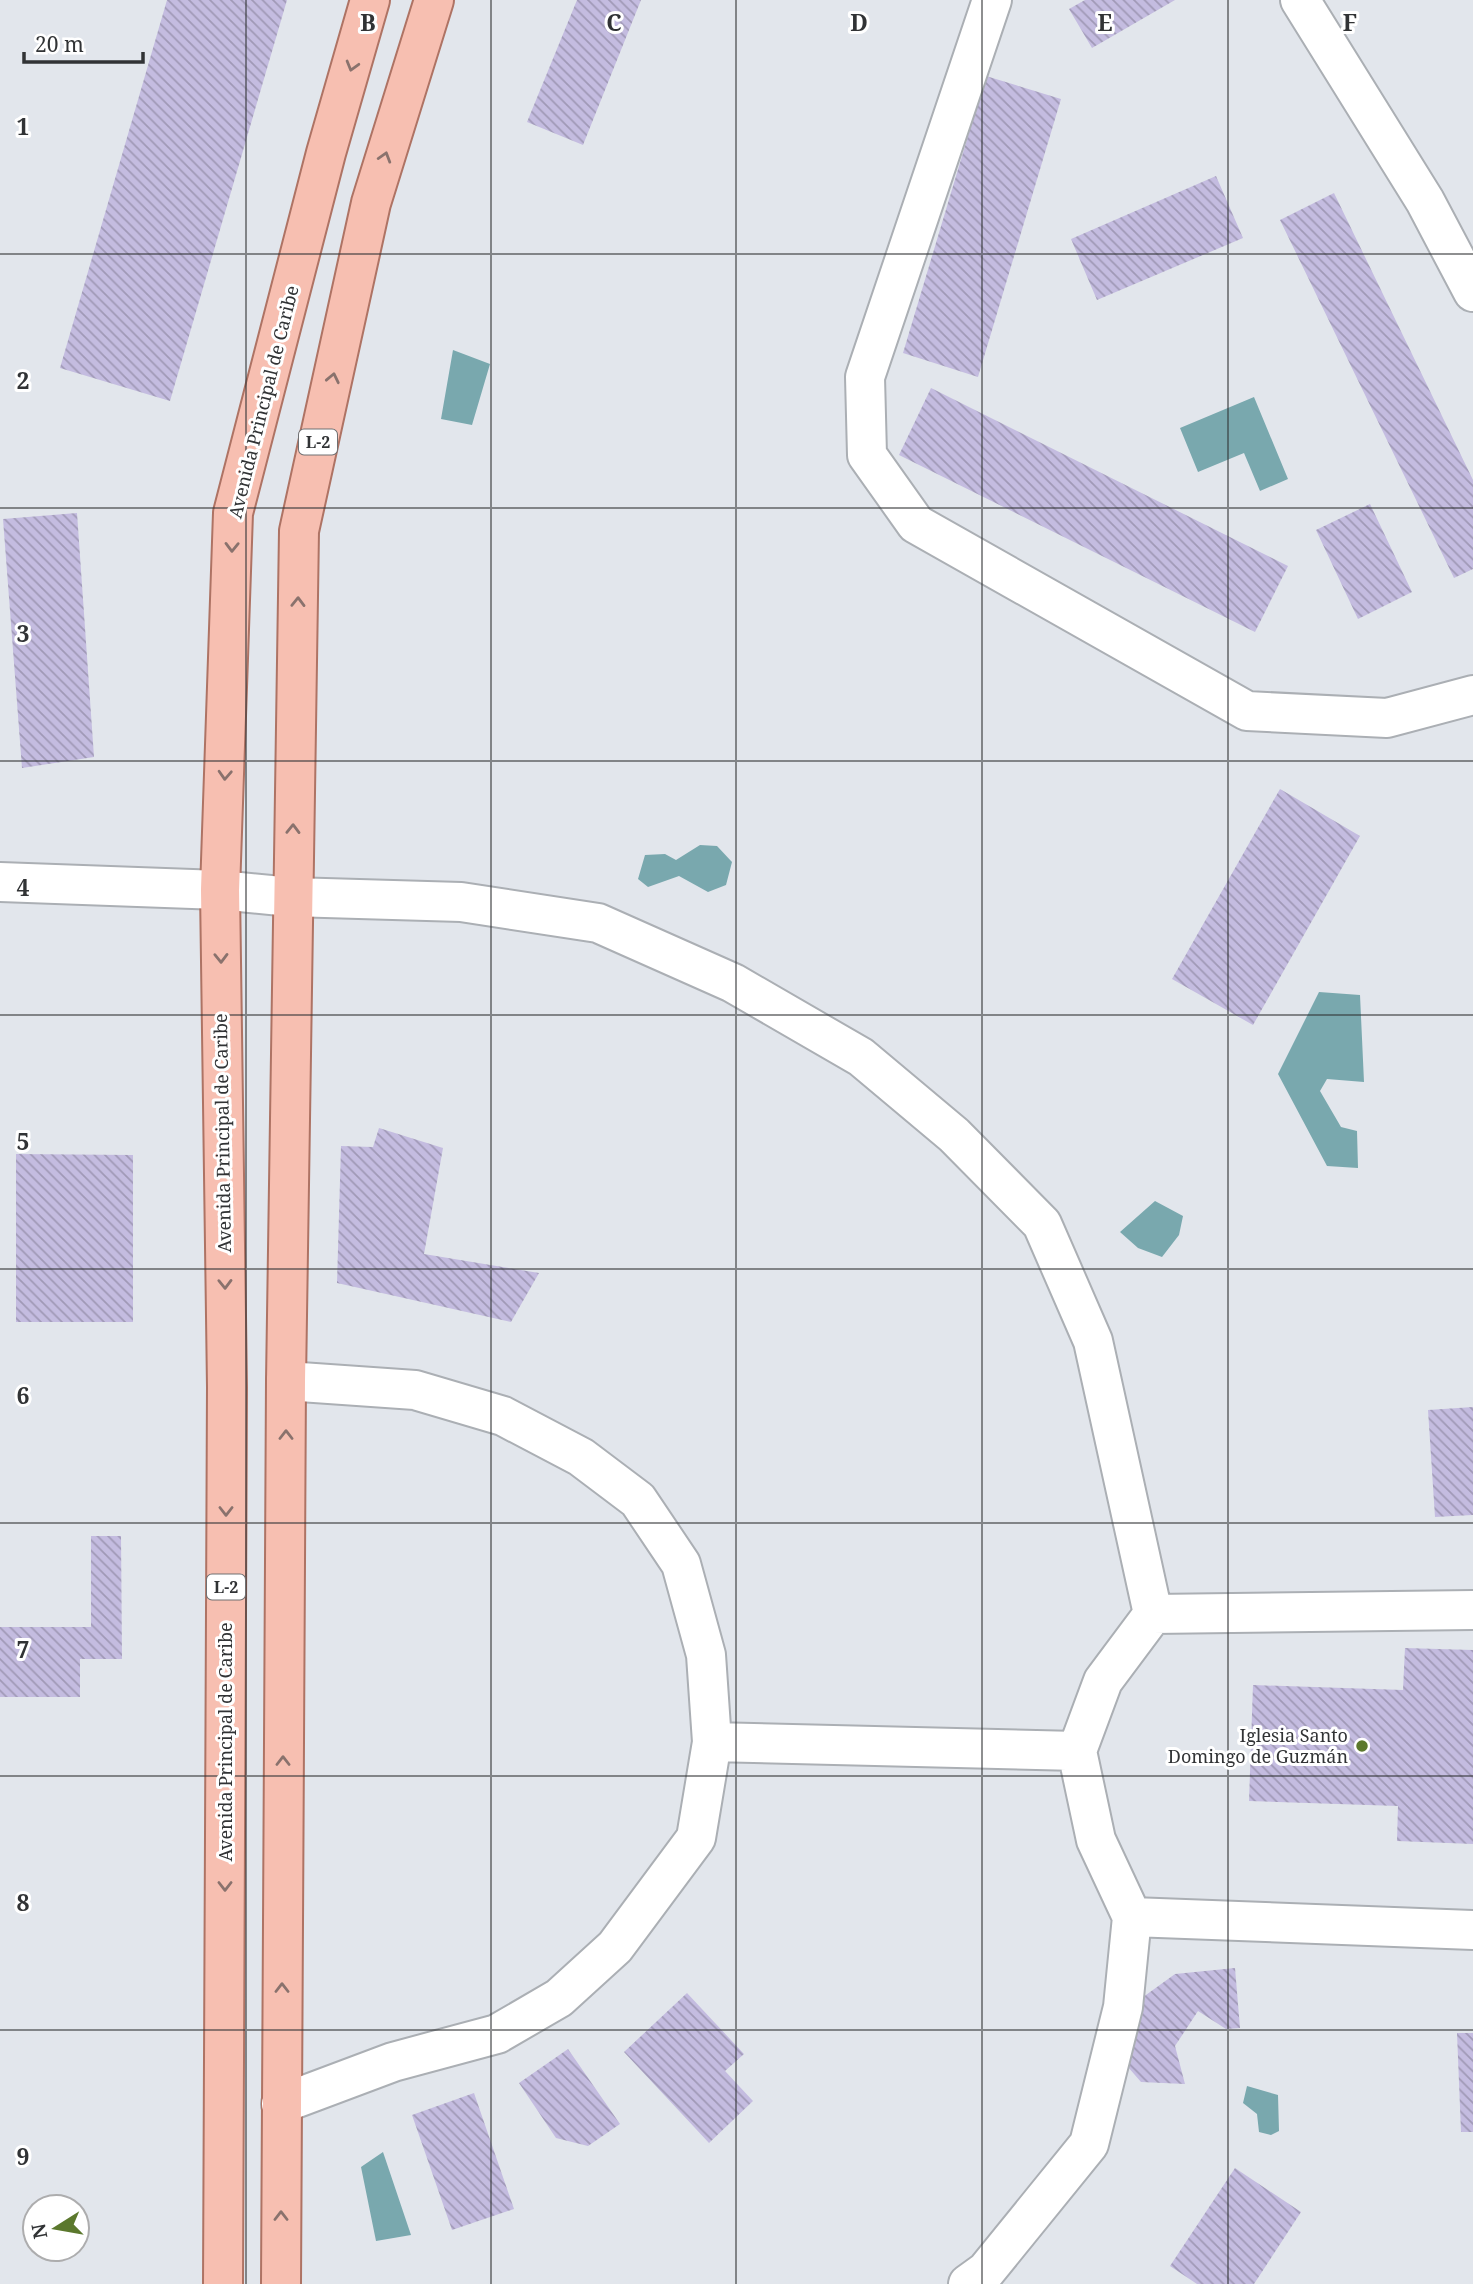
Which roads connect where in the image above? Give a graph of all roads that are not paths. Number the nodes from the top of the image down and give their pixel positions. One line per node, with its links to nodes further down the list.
1 (370, 0): 8 (main road, Avenida Principal de Caribe / L-2, one-way to 8)
2 (434, 0): 9 (main road, L-2, one-way to 2)
3 (992, 0): 6 (street)
4 (1300, 0): 5 (street)
5 (1473, 292)
6 (1473, 695)
7 (0, 882): 8 (street)
8 (220, 890): 9 (street); 18 (main road, Avenida Principal de Caribe / L-2, one-way to 18)
9 (291, 897): 10 (main road, L-2); 12 (street)
10 (286, 1381): 13 (street); 17 (main road, L-2, one-way to 10)
11 (1473, 1610): 12 (street)
12 (1153, 1614): 14 (street)
13 (712, 1742): 14 (street); 17 (street)
14 (1077, 1751): 15 (street)
15 (1132, 1917): 16 (street); 20 (street)
16 (1473, 1930)
17 (281, 2104): 19 (main road, L-2, one-way to 17)
18 (223, 2284)
19 (281, 2284)
20 (968, 2284)

